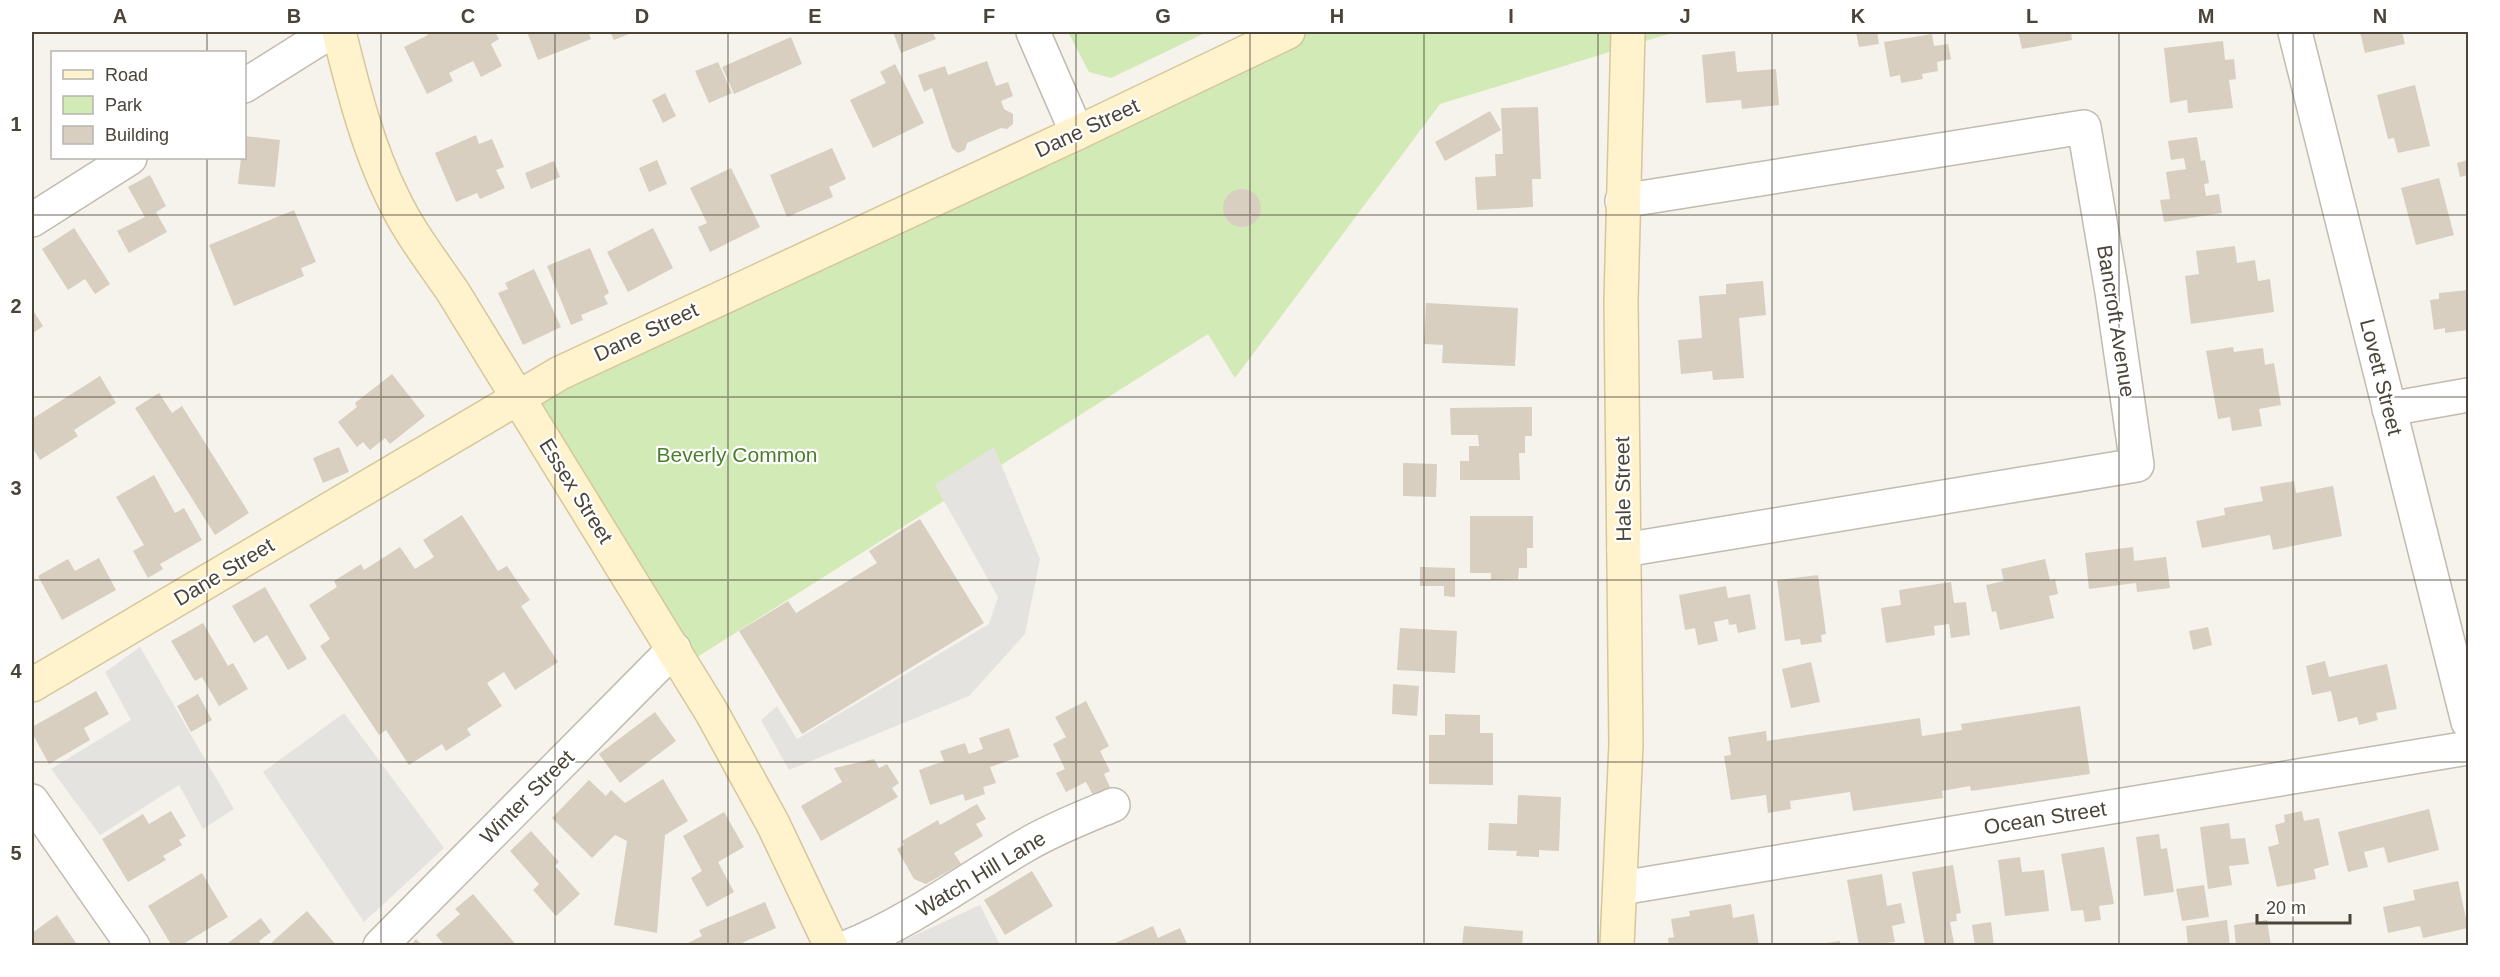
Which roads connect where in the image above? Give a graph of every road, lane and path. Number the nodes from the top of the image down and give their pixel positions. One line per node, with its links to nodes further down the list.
1 (330, 32): 7 (street)
2 (339, 32): 13 (main road, Essex Street)
3 (1032, 32): 8 (street)
4 (1288, 32): 8 (main road, Dane Street)
5 (1628, 32): 10 (main road, Hale Street)
6 (2295, 32): 14 (street, Lovett Street)
7 (246, 85)
8 (1077, 134): 13 (main road, Dane Street)
9 (128, 159): 11 (street)
10 (1622, 201): 15 (main road, Hale Street); 15 (street, Bancroft Avenue)
11 (32, 220)
12 (2469, 395): 14 (street)
13 (518, 396): 16 (main road, Essex Street); 17 (main road, Dane Street)
14 (2389, 409): 18 (street, Lovett Street)
15 (1624, 550): 22 (main road, Hale Street)
16 (674, 649): 24 (street, Winter Street); 25 (main road, Essex Street)
17 (32, 685)
18 (2469, 722)
19 (2469, 748): 22 (street, Ocean Street)
20 (32, 801): 23 (street)
21 (1113, 805): 26 (street, Watch Hill Lane)
22 (1621, 888): 27 (main road, Hale Street)
23 (133, 945)
24 (380, 945)
25 (831, 945)
26 (850, 945)
27 (1617, 945)

